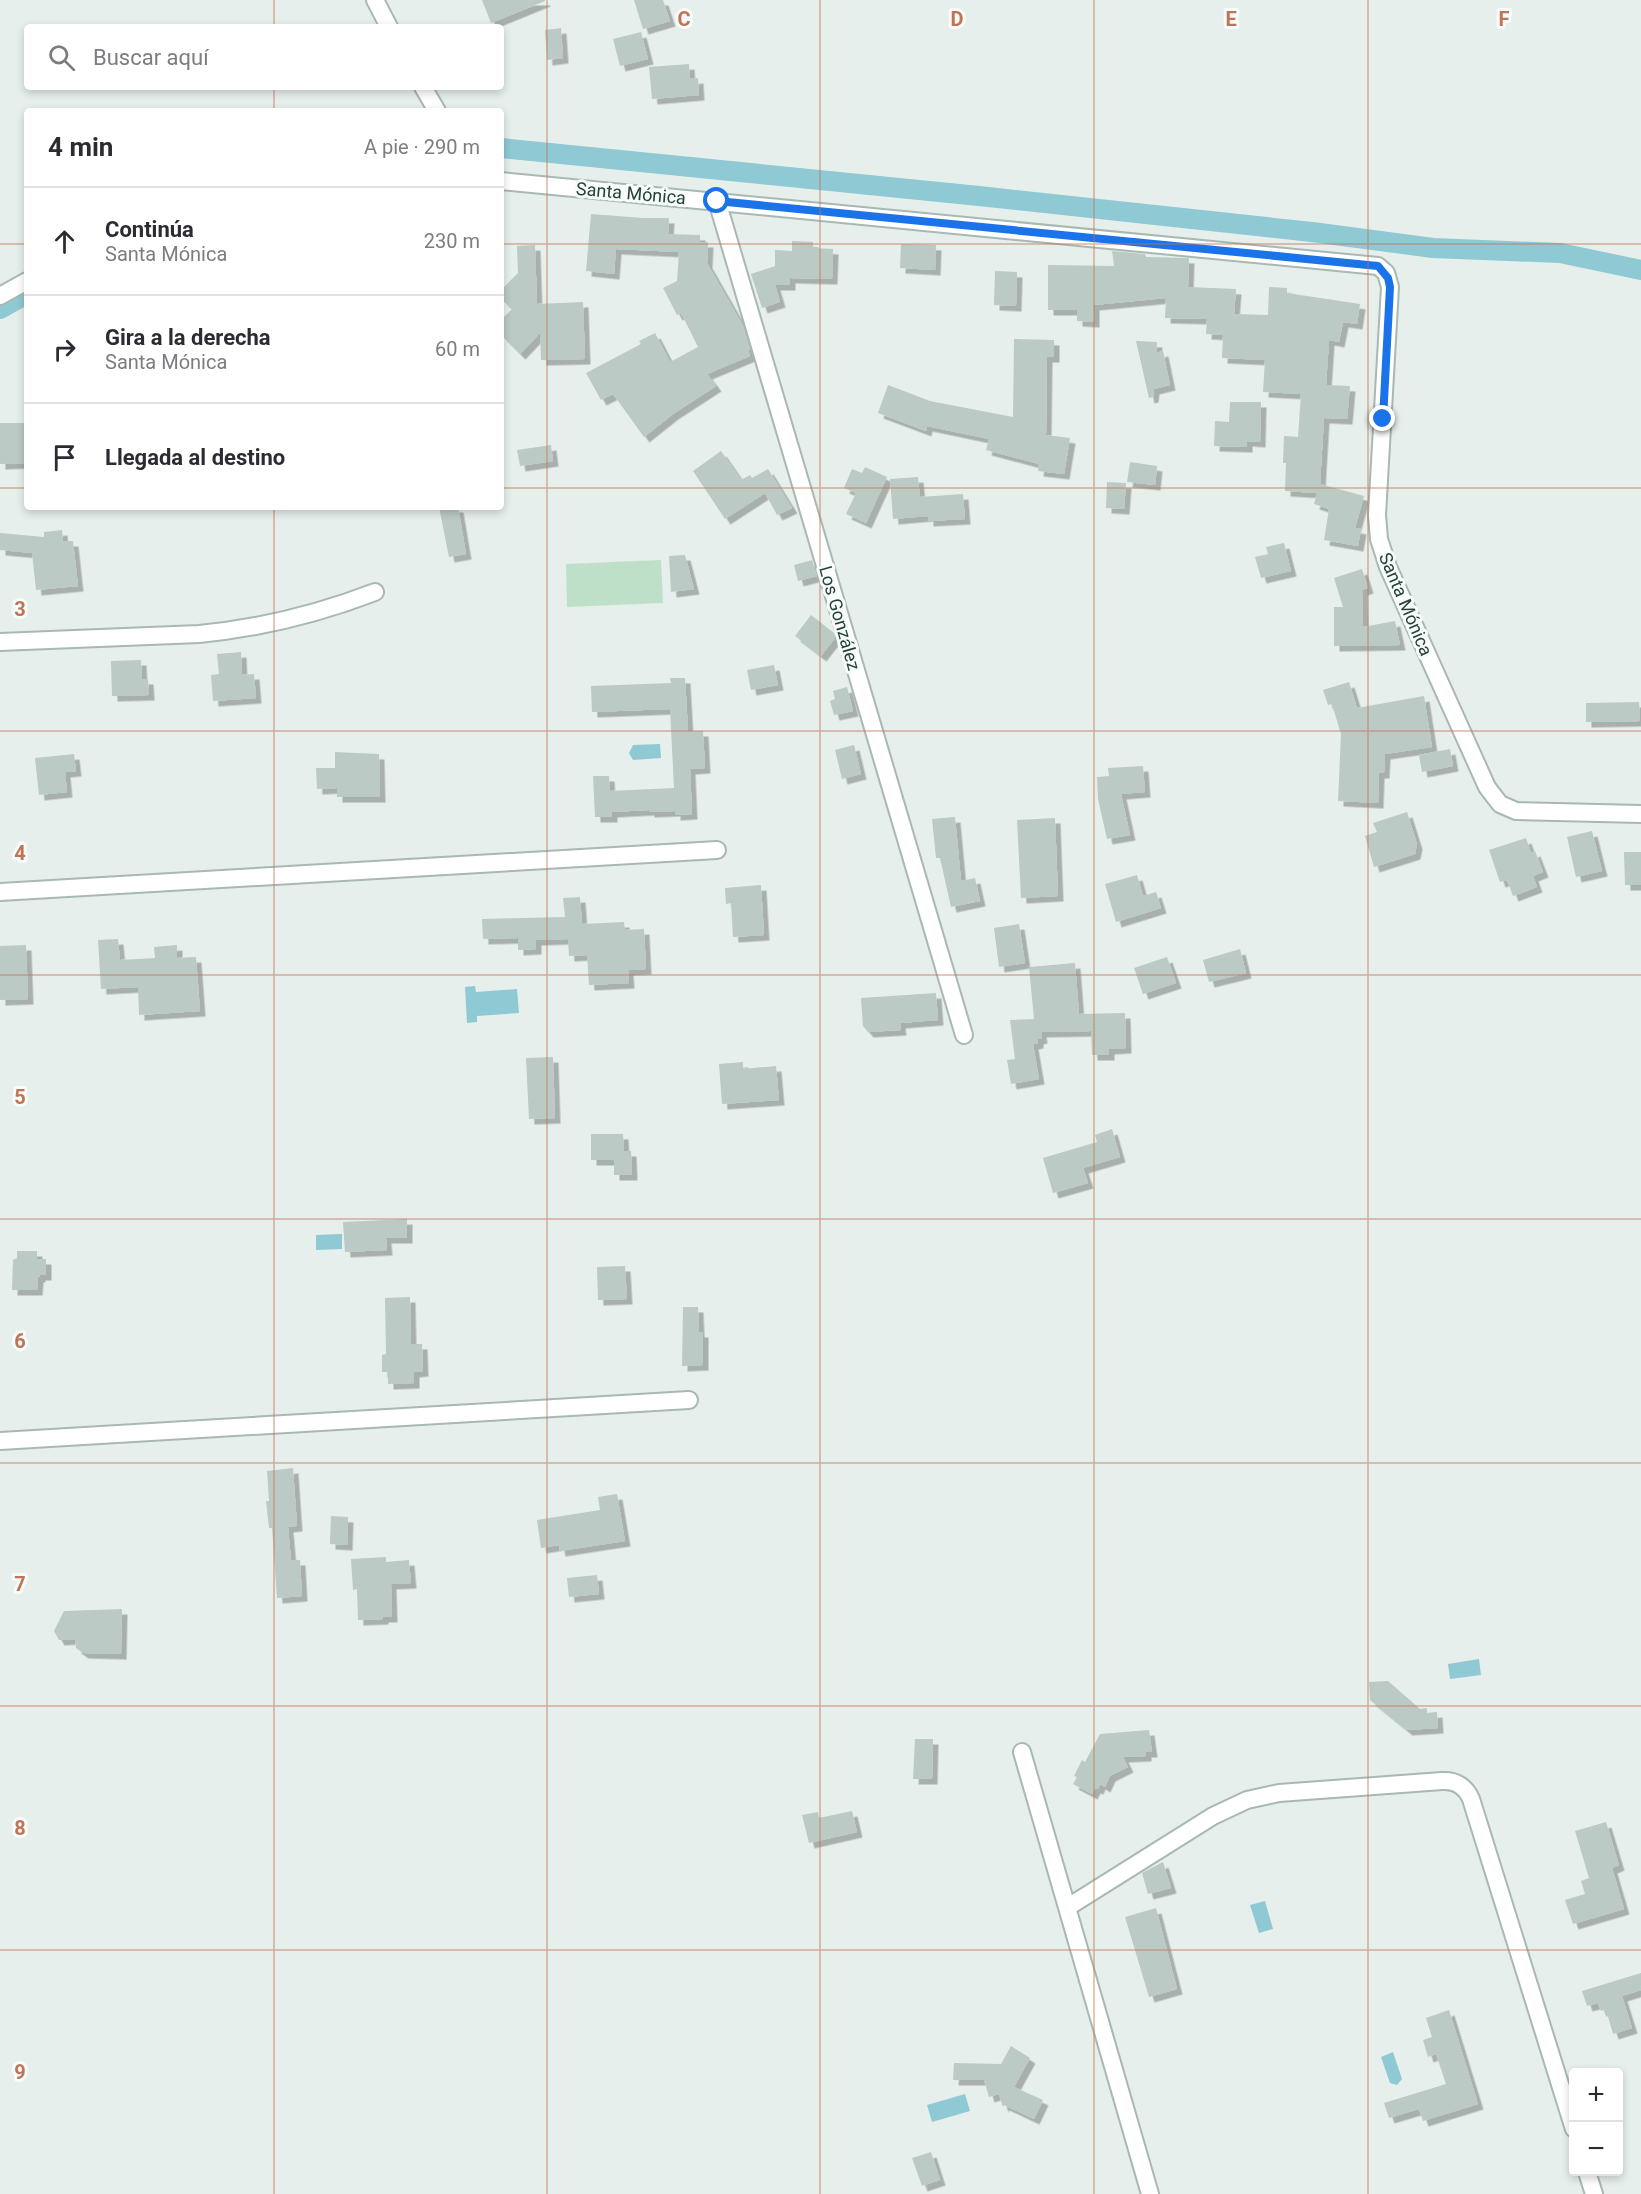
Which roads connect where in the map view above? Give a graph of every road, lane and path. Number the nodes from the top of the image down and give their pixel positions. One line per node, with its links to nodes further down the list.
1 (375, 0): 2 (street)
2 (387, 24)
3 (425, 90): 4 (street)
4 (435, 108)
5 (504, 181): 6 (street, Santa Mónica)
6 (717, 201): 11 (street, Santa Mónica); 14 (street, Los González)
7 (24, 283): 8 (street)
8 (0, 296)
9 (375, 592): 10 (street)
10 (0, 642)
11 (1641, 814)
12 (717, 850): 13 (street)
13 (0, 892)
14 (964, 1035)
15 (688, 1400): 16 (street)
16 (0, 1441)
17 (1022, 1752): 18 (street)
18 (1068, 1907): 19 (street); 21 (street)
19 (1572, 2122)
20 (1588, 2176): 22 (street)
21 (1150, 2194)
22 (1593, 2194)

